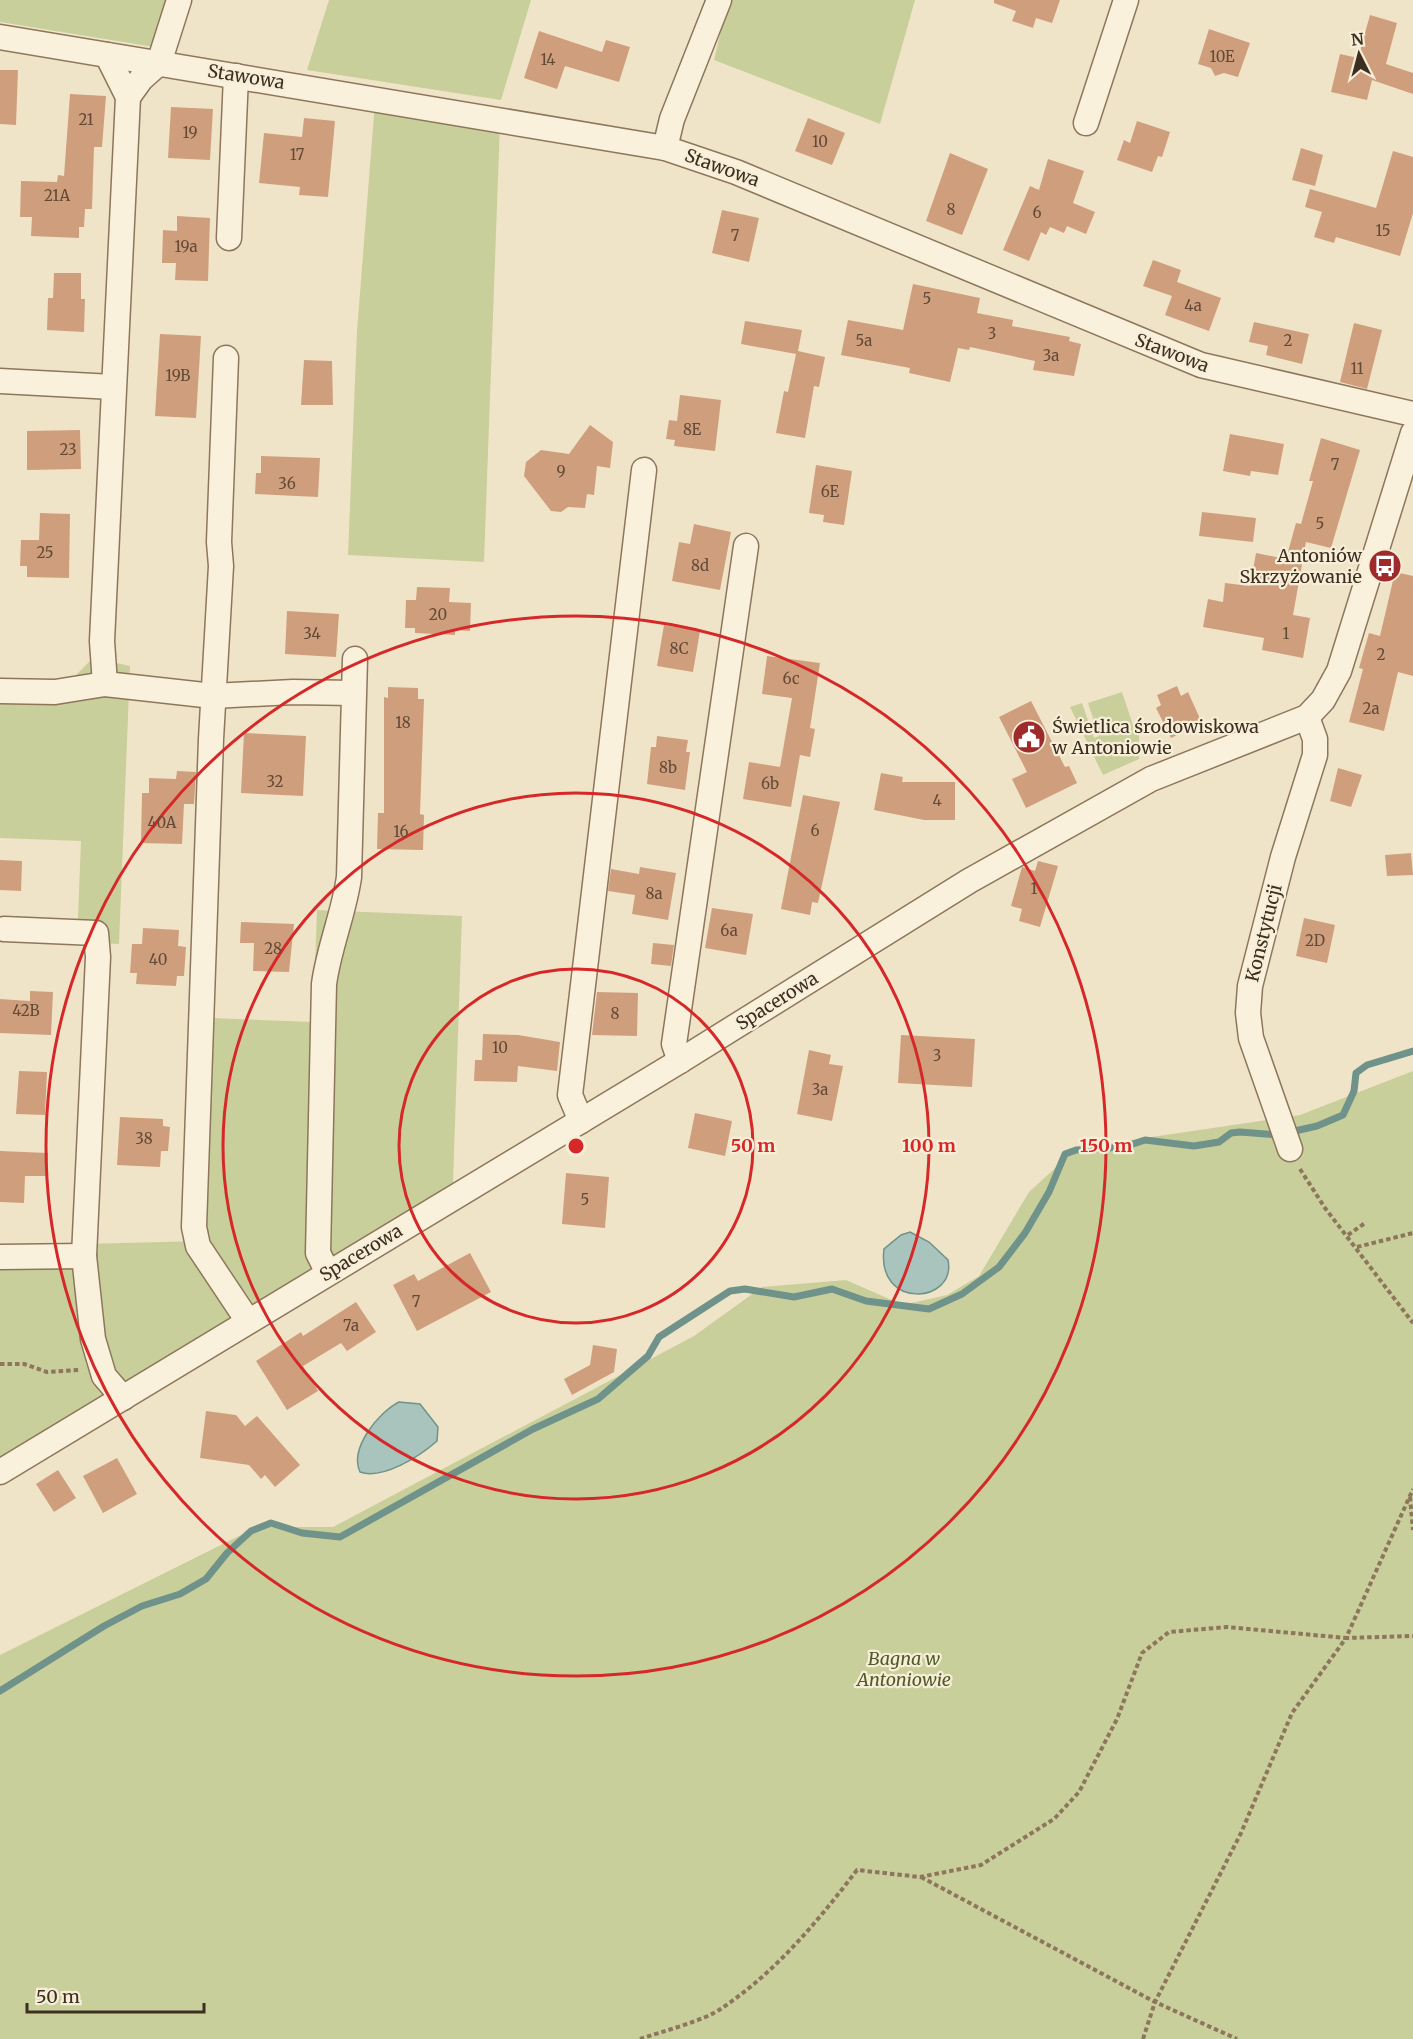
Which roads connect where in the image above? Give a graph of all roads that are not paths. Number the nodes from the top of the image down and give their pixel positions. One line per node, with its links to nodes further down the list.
1 (179, 0): 6 (street)
2 (719, 0): 10 (street)
3 (1126, 0): 9 (street)
4 (0, 37): 5 (street, Stawowa)
5 (107, 55): 6 (street, Stawowa); 8 (street)
6 (159, 63): 7 (street, Stawowa); 8 (street)
7 (236, 76): 10 (street, Stawowa); 11 (street)
8 (128, 97): 14 (street)
9 (1086, 123)
10 (665, 148): 15 (street, Stawowa)
11 (229, 238)
12 (226, 358): 23 (street)
13 (0, 381): 14 (street)
14 (113, 387): 20 (street)
15 (1413, 414)
16 (1413, 433): 24 (street, Spacerowa)
17 (644, 470): 27 (street)
18 (746, 546): 26 (street)
19 (355, 659): 22 (street)
20 (105, 684): 21 (street); 23 (street)
21 (0, 691)
22 (353, 693): 23 (street); 31 (street)
23 (213, 696): 32 (street)
24 (1307, 717): 26 (street, Spacerowa); 28 (street, Konstytucji)
25 (4, 929): 29 (street)
26 (680, 1061): 27 (street, Spacerowa)
27 (581, 1121): 31 (street, Spacerowa)
28 (1290, 1149)
29 (84, 1256): 30 (street); 33 (street)
30 (0, 1257)
31 (328, 1274): 32 (street, Spacerowa)
32 (248, 1321): 33 (street, Spacerowa)
33 (123, 1398): 34 (street, Spacerowa)
34 (0, 1472)

